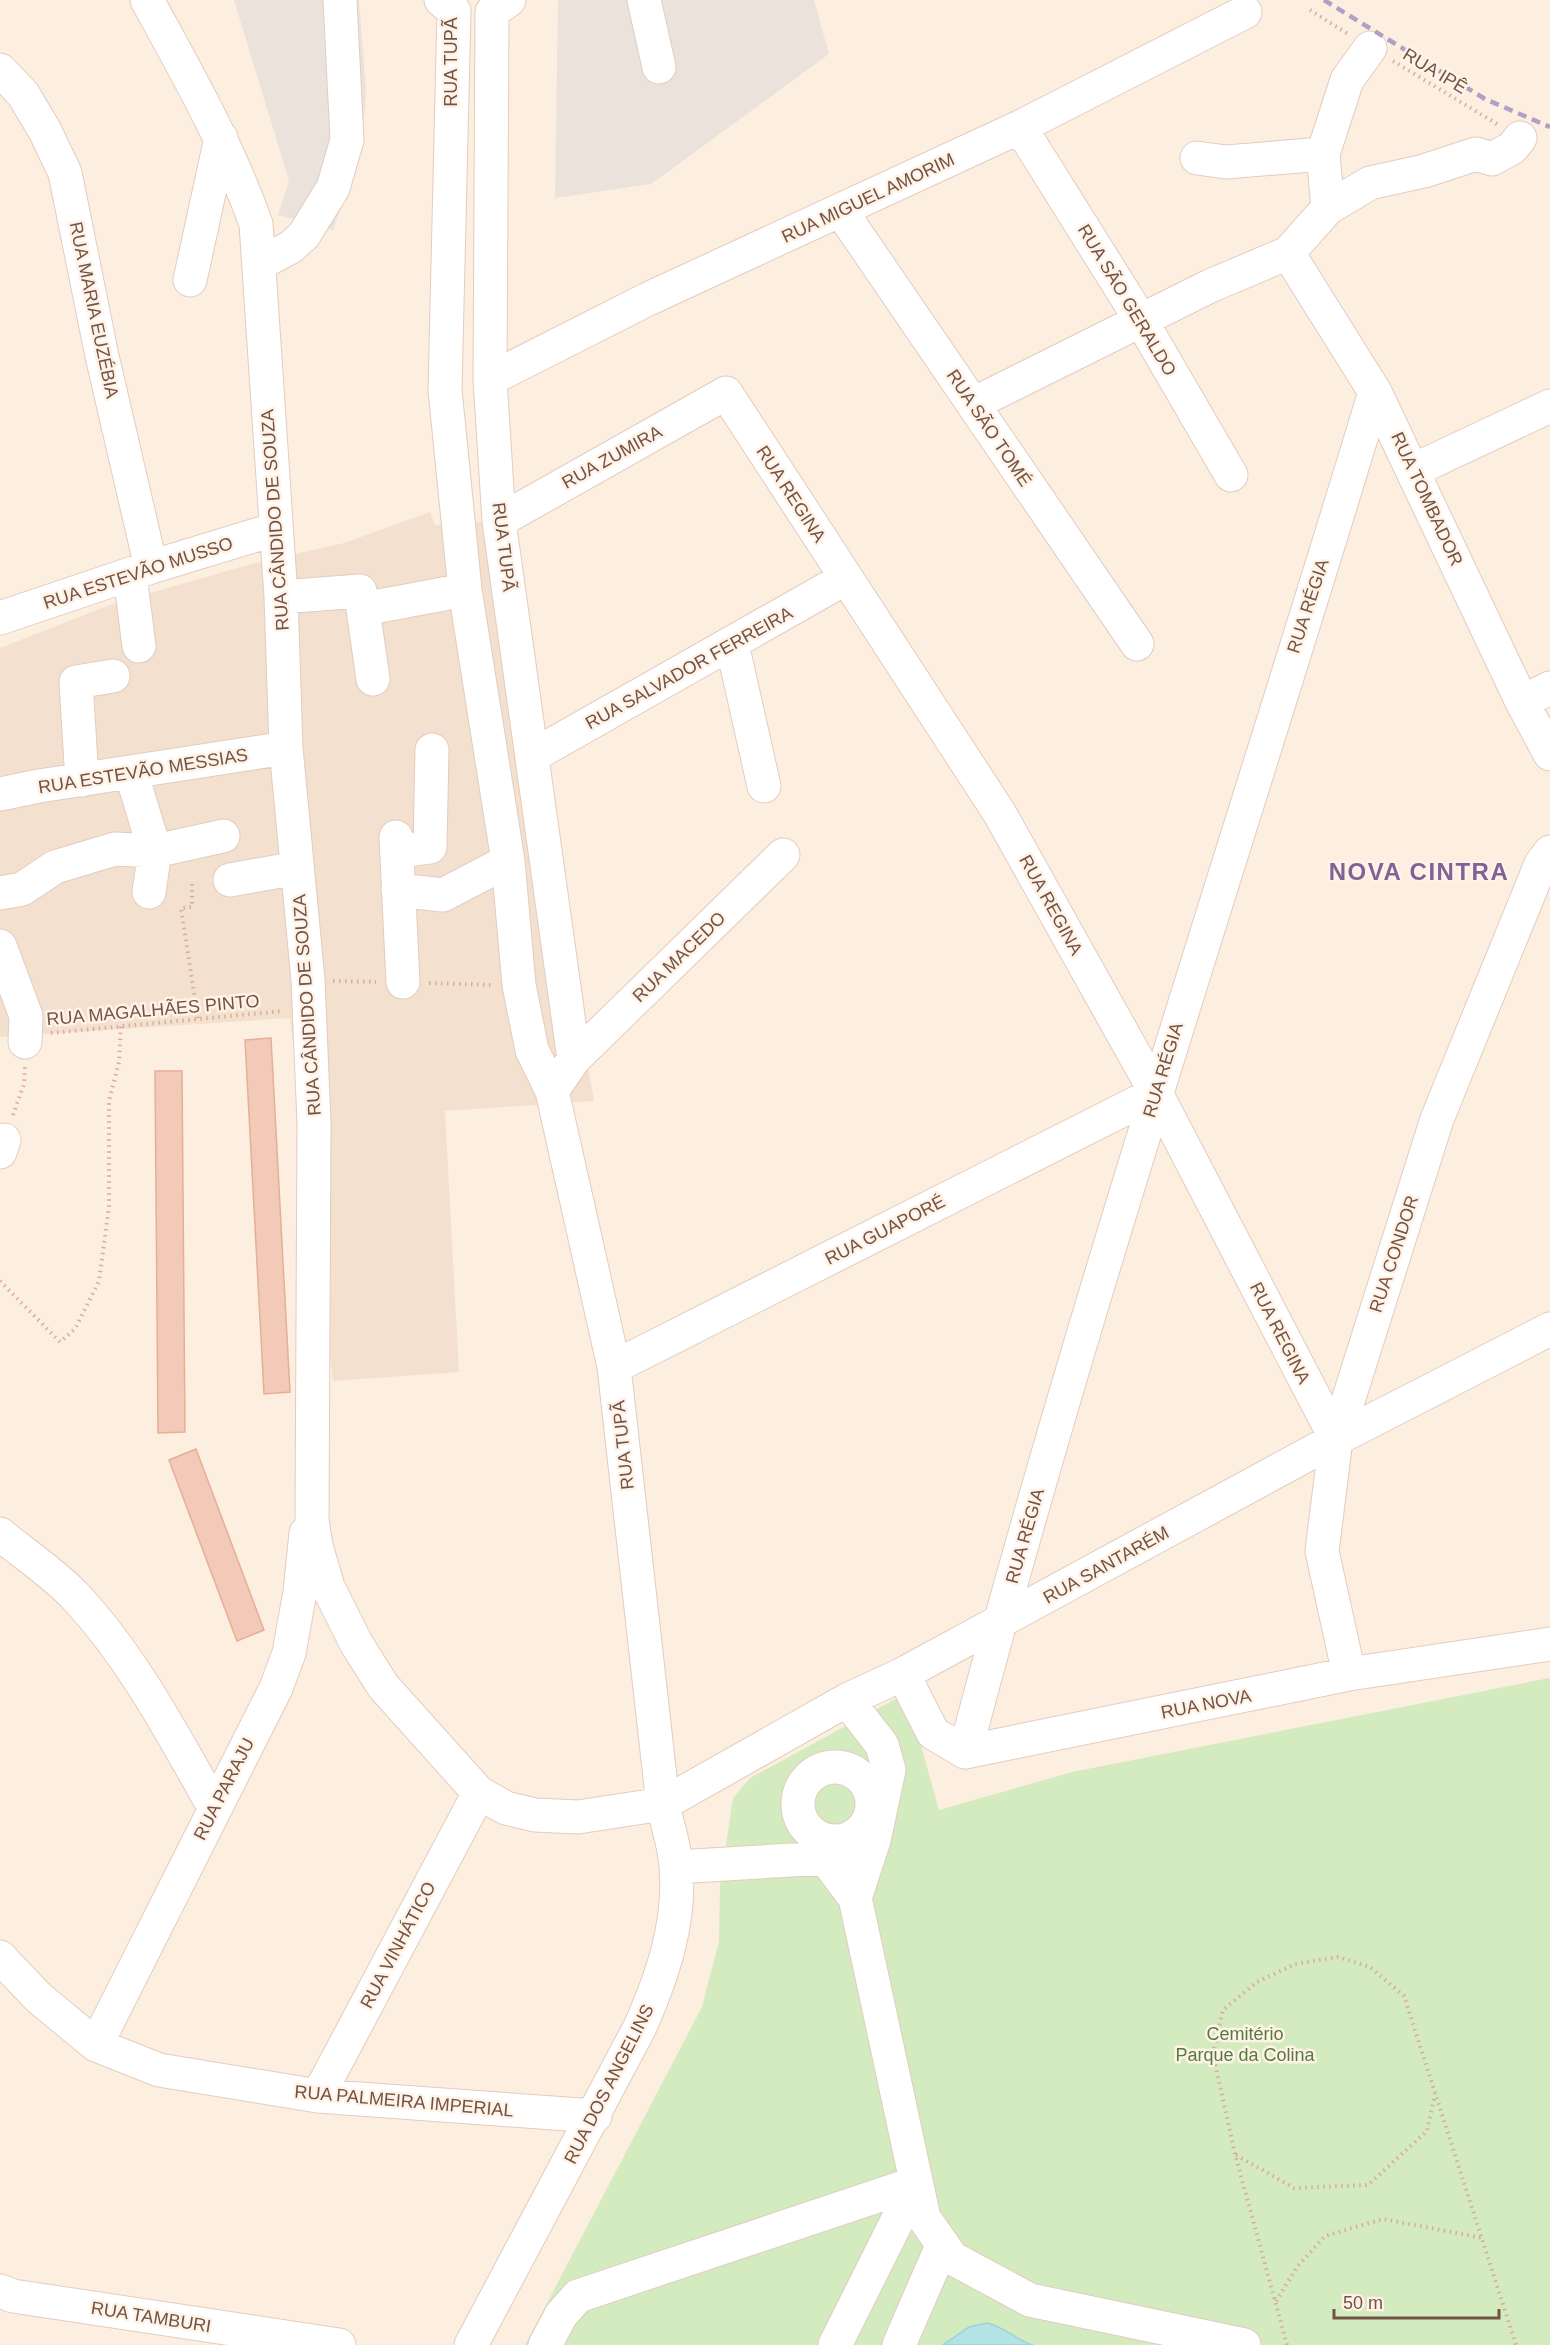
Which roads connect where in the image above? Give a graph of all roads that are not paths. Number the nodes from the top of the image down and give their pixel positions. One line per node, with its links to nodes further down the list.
1 (147, 0): 11 (street, RUA CÂNDIDO DE SOUZA)
2 (340, 0): 18 (street)
3 (441, 0): 32 (street, RUA TUPÃ)
4 (509, 0): 21 (street, RUA TUPÃ)
5 (644, 0): 8 (street)
6 (1245, 12): 10 (street, RUA MIGUEL AMORIM)
7 (1370, 48): 13 (street)
8 (659, 68)
9 (0, 69): 30 (street, RUA MARIA EUZÉBIA)
10 (1020, 127): 16 (street, RUA MIGUEL AMORIM); 20 (street, RUA SÃO GERALDO)
11 (221, 138): 18 (street, RUA CÂNDIDO DE SOUZA); 19 (street)
12 (1520, 138): 15 (street)
13 (1323, 154): 14 (street); 15 (street)
14 (1197, 158)
15 (1328, 208): 17 (street)
16 (841, 211): 21 (street, RUA MIGUEL AMORIM); 24 (street, RUA SÃO TOMÉ)
17 (1288, 253): 20 (street); 22 (street, RUA TOMBADOR)
18 (259, 264): 29 (street, RUA CÂNDIDO DE SOUZA)
19 (190, 280)
20 (1142, 322): 24 (street); 27 (street, RUA SÃO GERALDO)
21 (489, 379): 28 (street, RUA TUPÃ)
22 (1375, 392): 26 (street, RUA TOMBADOR); 65 (street, RUA RÉGIA)
23 (726, 393): 28 (street, RUA ZUMIRA); 31 (street, RUA REGINA)
24 (972, 404): 37 (street, RUA SÃO TOMÉ)
25 (1550, 406): 26 (street)
26 (1414, 470): 41 (street, RUA TOMBADOR)
27 (1231, 475)
28 (499, 521): 45 (street, RUA TUPÃ)
29 (276, 529): 30 (street, RUA ESTEVÃO MUSSO); 33 (street, RUA CÂNDIDO DE SOUZA)
30 (141, 571): 35 (street, RUA ESTEVÃO MUSSO); 38 (street, RUA MARIA EUZÉBIA)
31 (846, 579): 36 (street, RUA SALVADOR FERREIRA); 65 (street, RUA REGINA)
32 (465, 590): 34 (street); 54 (street, RUA TUPÃ)
33 (281, 597): 34 (street); 42 (street, RUA CÂNDIDO DE SOUZA)
34 (363, 609): 40 (street)
35 (0, 618)
36 (732, 644): 45 (street, RUA SALVADOR FERREIRA); 48 (street)
37 (1137, 644)
38 (139, 646)
39 (112, 676): 47 (street)
40 (373, 679)
41 (1536, 695): 44 (street, RUA TOMBADOR)
42 (286, 748): 46 (street, RUA ESTEVÃO MESSIAS); 55 (street, RUA CÂNDIDO DE SOUZA)
43 (432, 750): 57 (street)
44 (1550, 754)
45 (532, 756): 63 (street, RUA TUPÃ)
46 (131, 772): 47 (street, RUA ESTEVÃO MESSIAS); 51 (street)
47 (82, 780): 49 (street, RUA ESTEVÃO MESSIAS)
48 (765, 786)
49 (0, 794)
50 (223, 836): 51 (street)
51 (155, 851): 58 (street); 59 (street)
52 (1550, 852): 68 (street, RUA CONDOR)
53 (783, 855): 63 (street, RUA MACEDO)
54 (508, 861): 57 (street); 64 (street, RUA TUPÃ)
55 (297, 868): 56 (street); 69 (street, RUA CÂNDIDO DE SOUZA)
56 (230, 880)
57 (398, 890): 61 (street)
58 (11, 891)
59 (149, 892)
60 (0, 945): 62 (street)
61 (404, 982)
62 (25, 1039)
63 (574, 1059): 64 (street)
64 (552, 1091): 67 (street, RUA TUPÃ)
65 (1156, 1093): 67 (street, RUA GUAPORÉ); 68 (street, RUA REGINA); 72 (street, RUA RÉGIA)
66 (1550, 1329): 68 (street, RUA SANTARÉM)
67 (614, 1367): 79 (street, RUA TUPÃ)
68 (1336, 1439): 72 (street, RUA SANTARÉM); 75 (street, RUA CONDOR)
69 (312, 1520): 78 (street, RUA CÂNDIDO DE SOUZA); 80 (street, RUA PARAJU)
70 (0, 1534): 71 (street)
71 (14, 1561): 80 (street)
72 (999, 1623): 74 (street, RUA SANTARÉM); 77 (street, RUA RÉGIA)
73 (1550, 1644): 75 (street, RUA NOVA)
74 (903, 1674): 76 (street, RUA SANTARÉM); 77 (street)
75 (1349, 1674): 77 (street, RUA NOVA)
76 (847, 1700): 79 (street, RUA SANTARÉM); 81 (street)
77 (965, 1752)
78 (479, 1793): 79 (street, RUA CÂNDIDO DE SOUZA); 87 (street, RUA VINHÁTICO)
79 (663, 1804): 83 (street, RUA DOS ANGELINS)
80 (214, 1807): 86 (street, RUA PARAJU)
81 (871, 1830): 82 (street); 82 (street); 84 (street)
82 (821, 1847): 83 (street); 84 (street)
83 (676, 1867): 88 (street, RUA DOS ANGELINS)
84 (855, 1898): 89 (street)
85 (0, 1958): 86 (street, RUA PALMEIRA IMPERIAL)
86 (96, 2045): 87 (street, RUA PALMEIRA IMPERIAL)
87 (318, 2096): 88 (street, RUA PALMEIRA IMPERIAL)
88 (595, 2116): 94 (street, RUA DOS ANGELINS)
89 (916, 2184): 90 (street); 95 (street); 96 (street)
90 (942, 2246): 97 (street); 98 (street)
91 (0, 2291): 92 (street, RUA TAMBURI)
92 (254, 2339): 93 (street, RUA TAMBURI)
93 (339, 2345)
94 (471, 2345)
95 (545, 2345)
96 (835, 2345)
97 (899, 2345)
98 (1244, 2345)

